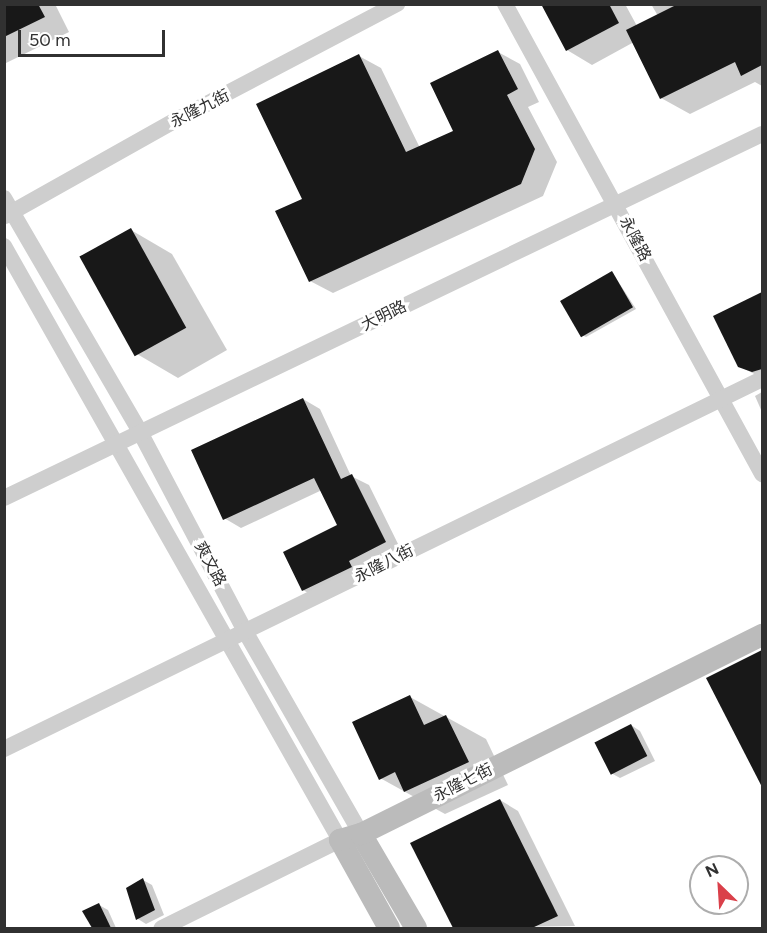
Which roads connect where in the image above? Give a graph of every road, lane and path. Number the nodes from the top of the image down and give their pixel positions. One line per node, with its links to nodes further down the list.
1 (397, 4): 5 (street, 永隆九街)
2 (505, 4): 4 (street, 永隆路)
3 (762, 134): 4 (street, 大明路)
4 (616, 205): 8 (street, 永隆路); 9 (street, 大明路)
5 (7, 209): 9 (street, 爽文路)
6 (4, 246): 10 (street, 爽文路)
7 (762, 379): 8 (street, 永隆八街)
8 (721, 398): 11 (street, 永隆路); 13 (street, 永隆八街)
9 (140, 432): 10 (street, 大明路); 13 (street, 爽文路)
10 (118, 443): 12 (street, 大明路); 15 (street, 爽文路)
11 (762, 474)
12 (4, 498)
13 (246, 633): 15 (street, 永隆八街); 17 (street, 爽文路)
14 (762, 635): 17 (street, 永隆七街)
15 (226, 643): 16 (street, 永隆八街); 17 (street, 爽文路)
16 (4, 749)
17 (350, 837): 18 (street, 永隆七街); 19 (street, 爽文路); 20 (street, 爽文路)
18 (162, 928)
19 (389, 928)
20 (416, 928)

